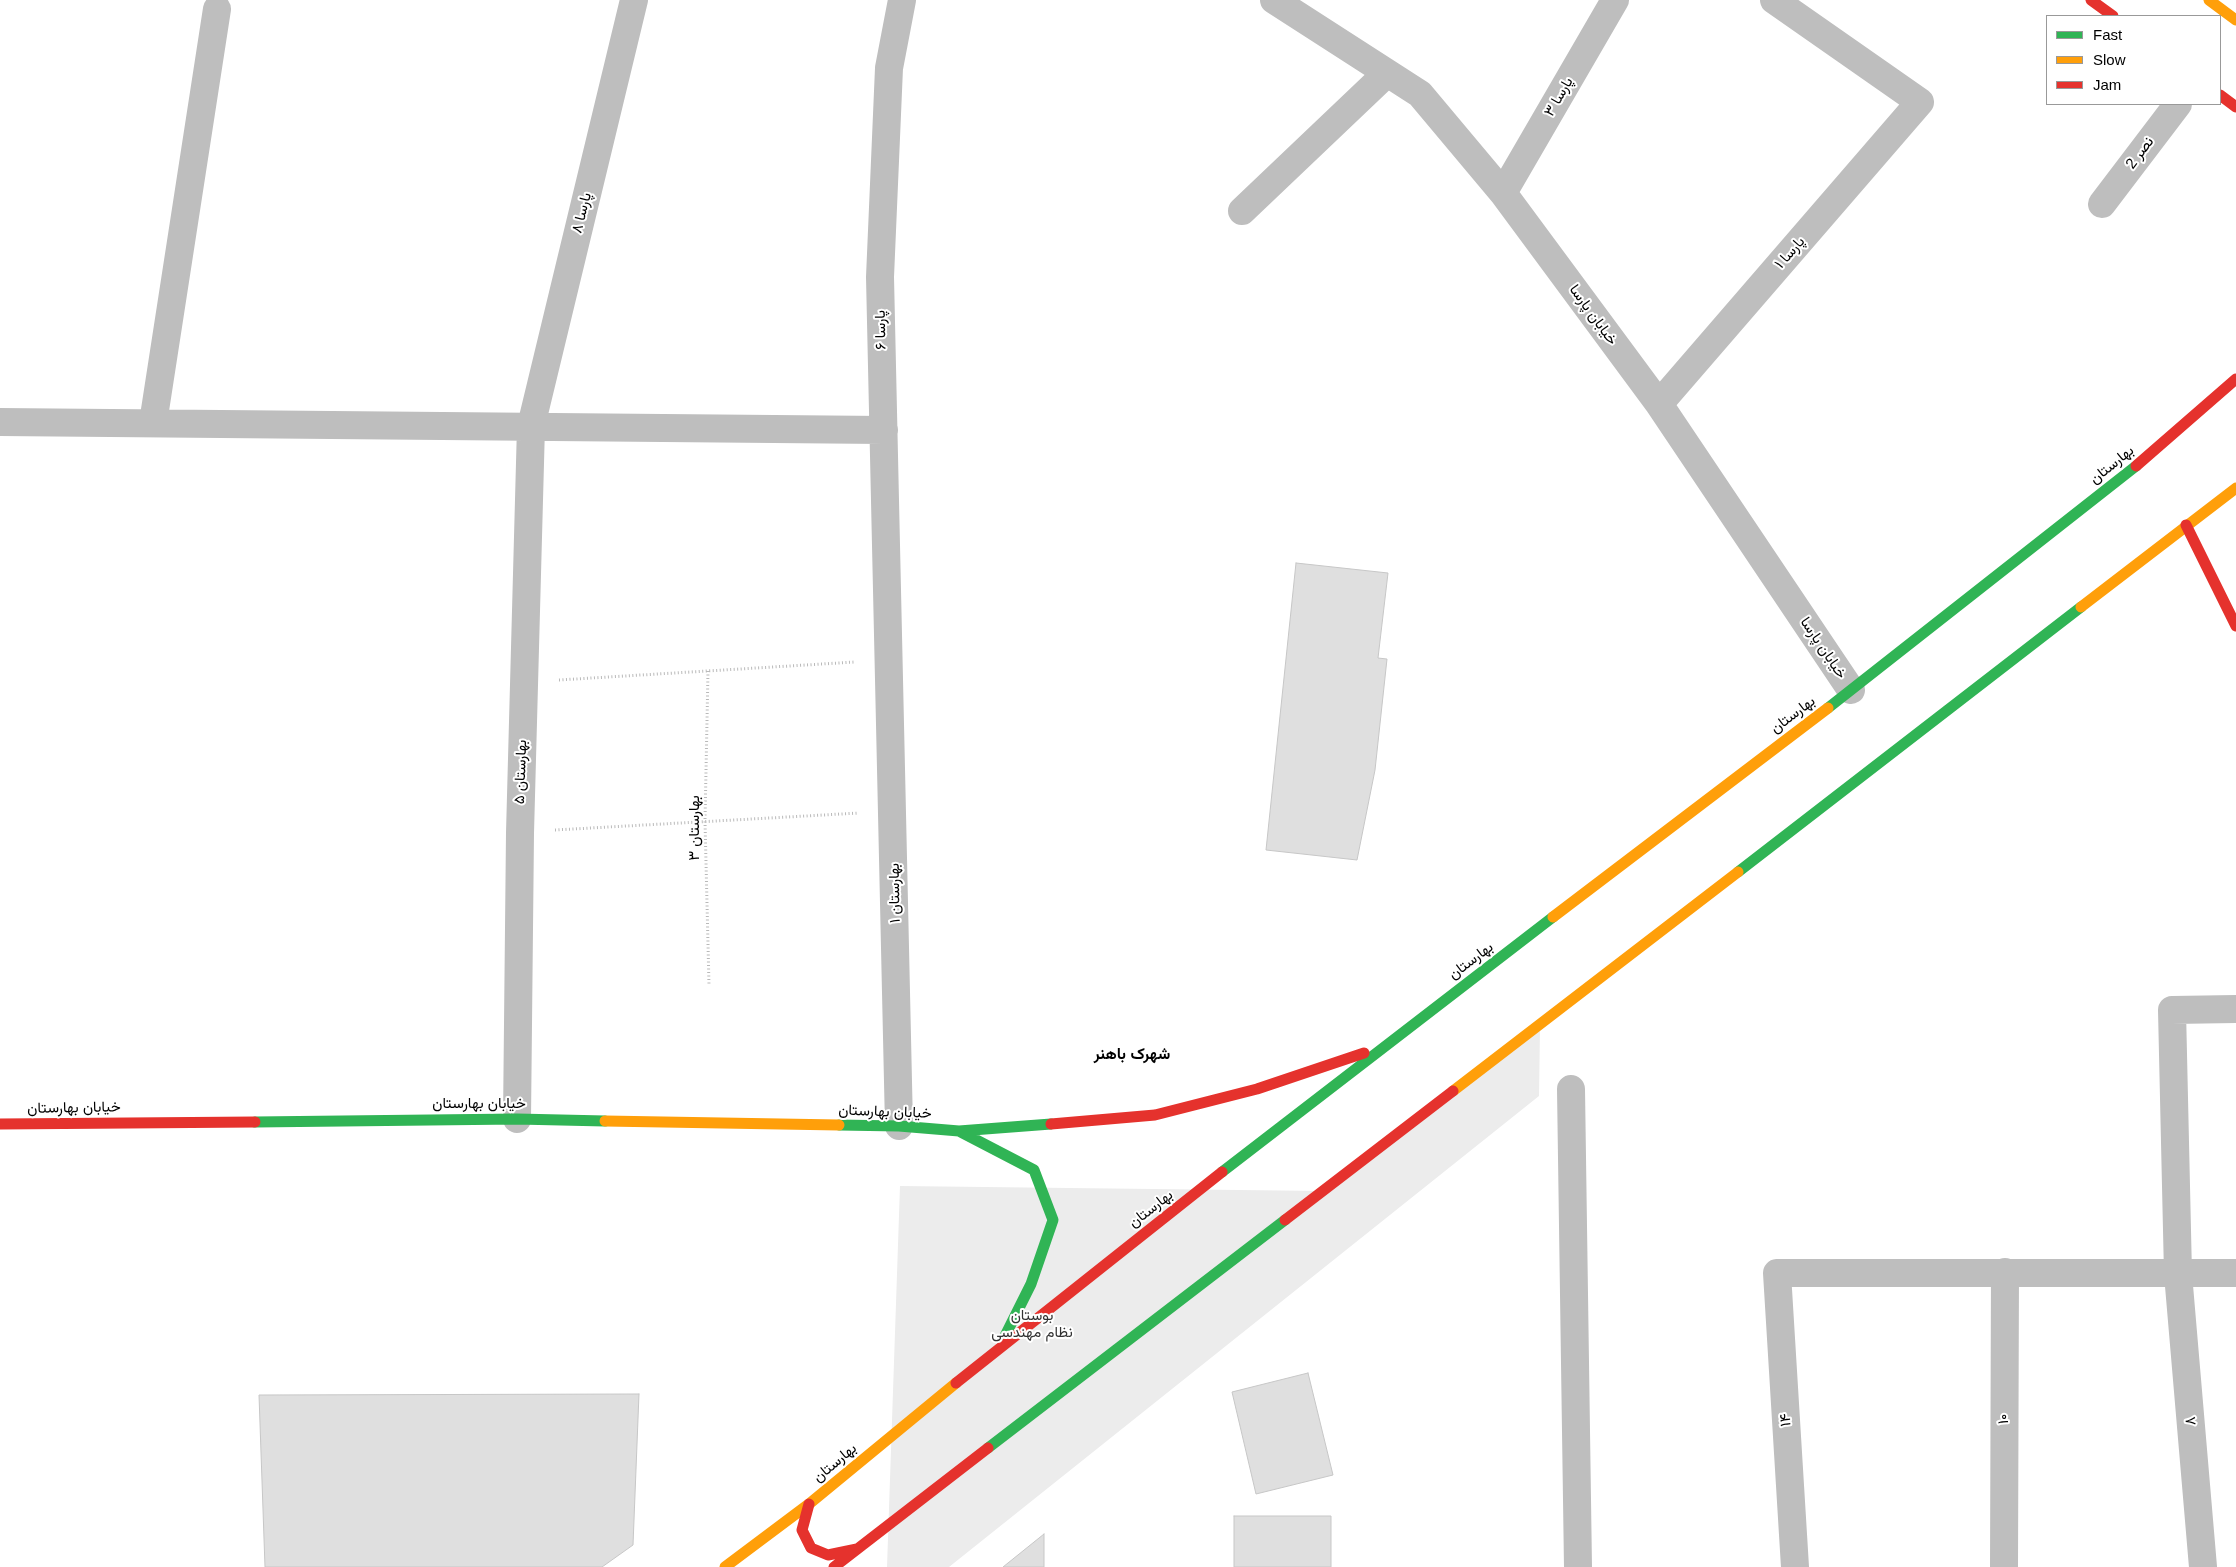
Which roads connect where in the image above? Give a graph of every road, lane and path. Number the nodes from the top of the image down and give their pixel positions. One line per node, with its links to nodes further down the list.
1 (634, 0): 22 (street, ۸ پارسا)
2 (902, 0): 23 (street, پارسا ۶)
3 (1274, 0): 11 (street, خیابان پارسا)
4 (1615, 0): 15 (street, پارسا ۳)
5 (1774, 0): 19 (street, پارسا ۱)
6 (2091, 0): 9 (street)
7 (2209, 0): 10 (street)
8 (217, 9): 21 (street)
9 (2112, 15)
10 (2236, 20)
11 (1387, 73): 15 (street, خیابان پارسا); 17 (street)
12 (2221, 96): 14 (street)
13 (2177, 105): 16 (street, نصر 2)
14 (2236, 107)
15 (1504, 193): 19 (street, خیابان پارسا)
16 (2102, 204)
17 (1242, 211)
18 (2236, 379): 30 (street, بهارستان)
19 (1659, 404): 30 (street, خیابان پارسا)
20 (0, 422): 21 (street)
21 (153, 423): 22 (street)
22 (530, 426): 23 (street); 29 (street, بهارستان ۵)
23 (884, 430): 27 (street, پارسا ۶)
24 (2236, 488): 25 (street)
25 (2186, 525): 26 (street); 47 (street)
26 (2236, 626)
27 (888, 660): 28 (path); 31 (street, بهارستان ۱)
28 (708, 670): 29 (path); 32 (path, بهارستان ۳)
29 (524, 682): 33 (street, بهارستان ۵)
30 (1851, 690): 36 (street, بهارستان)
31 (893, 811): 32 (path); 40 (street, بهارستان ۱)
32 (705, 821): 33 (path); 34 (path, بهارستان ۳)
33 (520, 833): 38 (street, بهارستان ۵)
34 (709, 986)
35 (2236, 1009): 44 (street, ۸)
36 (1383, 1046): 41 (street); 45 (street, بهارستان)
37 (1571, 1089): 50 (street)
38 (516, 1119): 39 (street, خیابان بهارستان); 40 (street, خیابان بهارستان)
39 (0, 1124)
40 (899, 1126): 41 (street, خیابان بهارستان)
41 (959, 1131): 45 (street)
42 (2005, 1272): 44 (street); 51 (street, ۱۴); 52 (street, ۱۰)
43 (2236, 1273): 44 (street)
44 (2178, 1274): 53 (street, ۸)
45 (1000, 1346): 46 (street, بهارستان)
46 (810, 1504): 47 (street); 48 (street, بهارستان)
47 (856, 1549): 49 (street)
48 (725, 1567)
49 (834, 1567)
50 (1578, 1567)
51 (1795, 1567)
52 (2004, 1567)
53 (2203, 1567)

